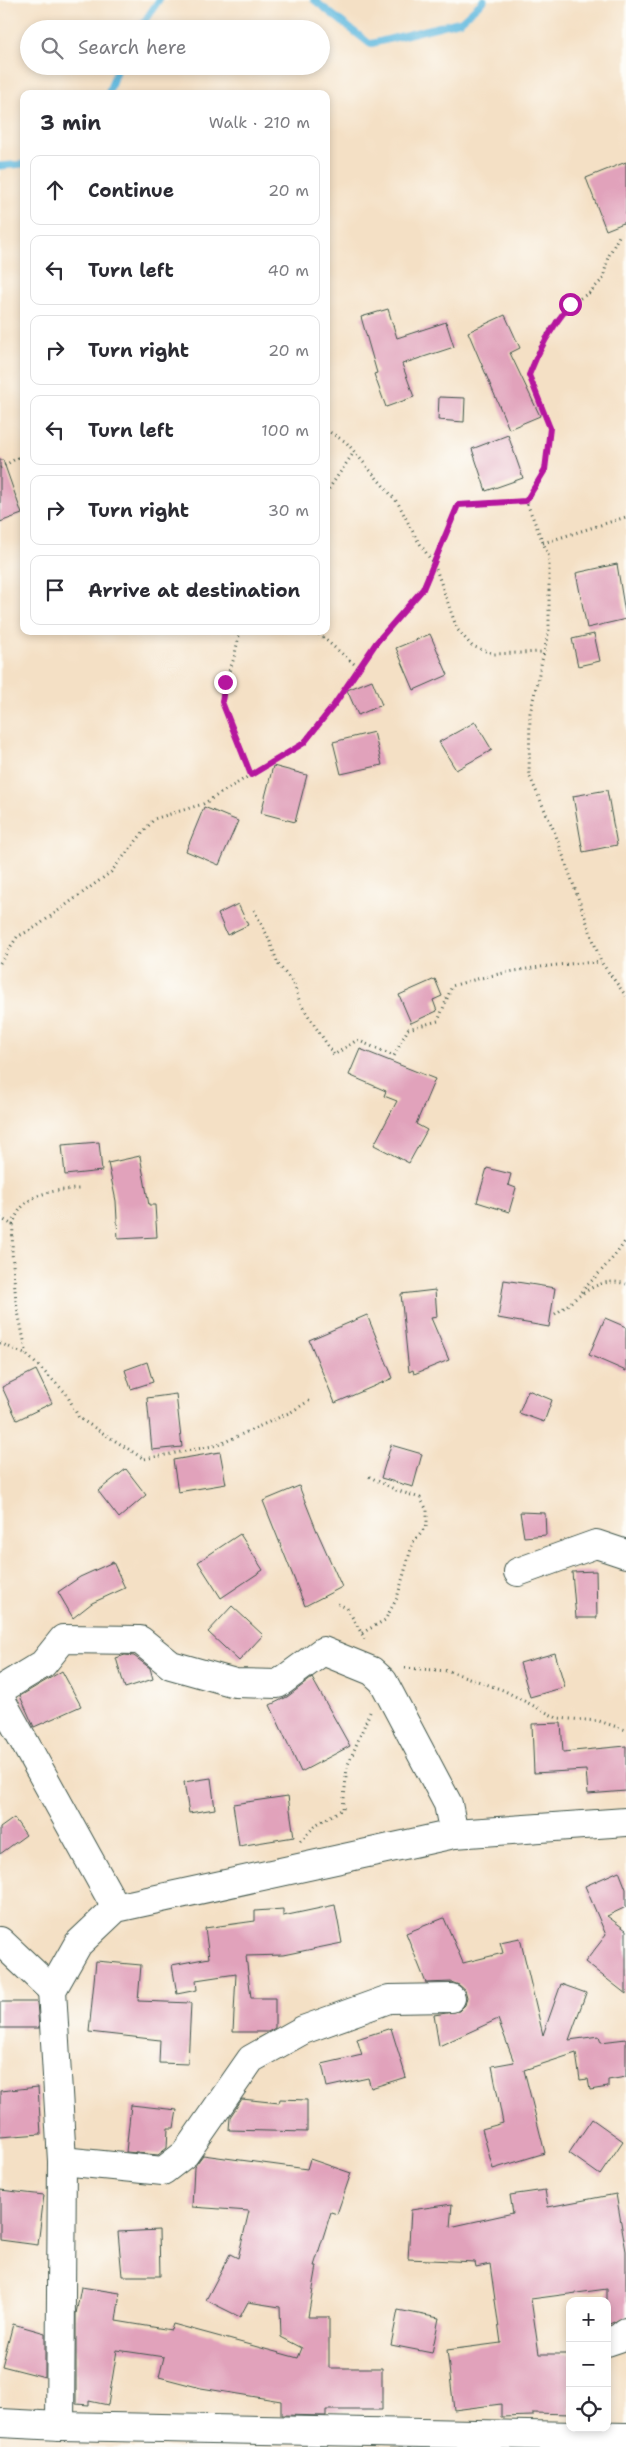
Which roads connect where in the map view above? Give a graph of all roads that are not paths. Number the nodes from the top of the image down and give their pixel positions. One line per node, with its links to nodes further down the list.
1 (626, 1554): 2 (street)
2 (518, 1572)
3 (0, 1690): 6 (street)
4 (0, 1698): 7 (street)
5 (626, 1822): 6 (street)
6 (454, 1834): 7 (street)
7 (116, 1908): 9 (street)
8 (0, 1941): 9 (street)
9 (52, 1990): 11 (street)
10 (451, 1998): 11 (street)
11 (62, 2161): 15 (street)
12 (626, 2332): 13 (street)
13 (611, 2341)
14 (0, 2423): 15 (street)
15 (60, 2426): 16 (street)
16 (586, 2433): 17 (street)
17 (626, 2437)

